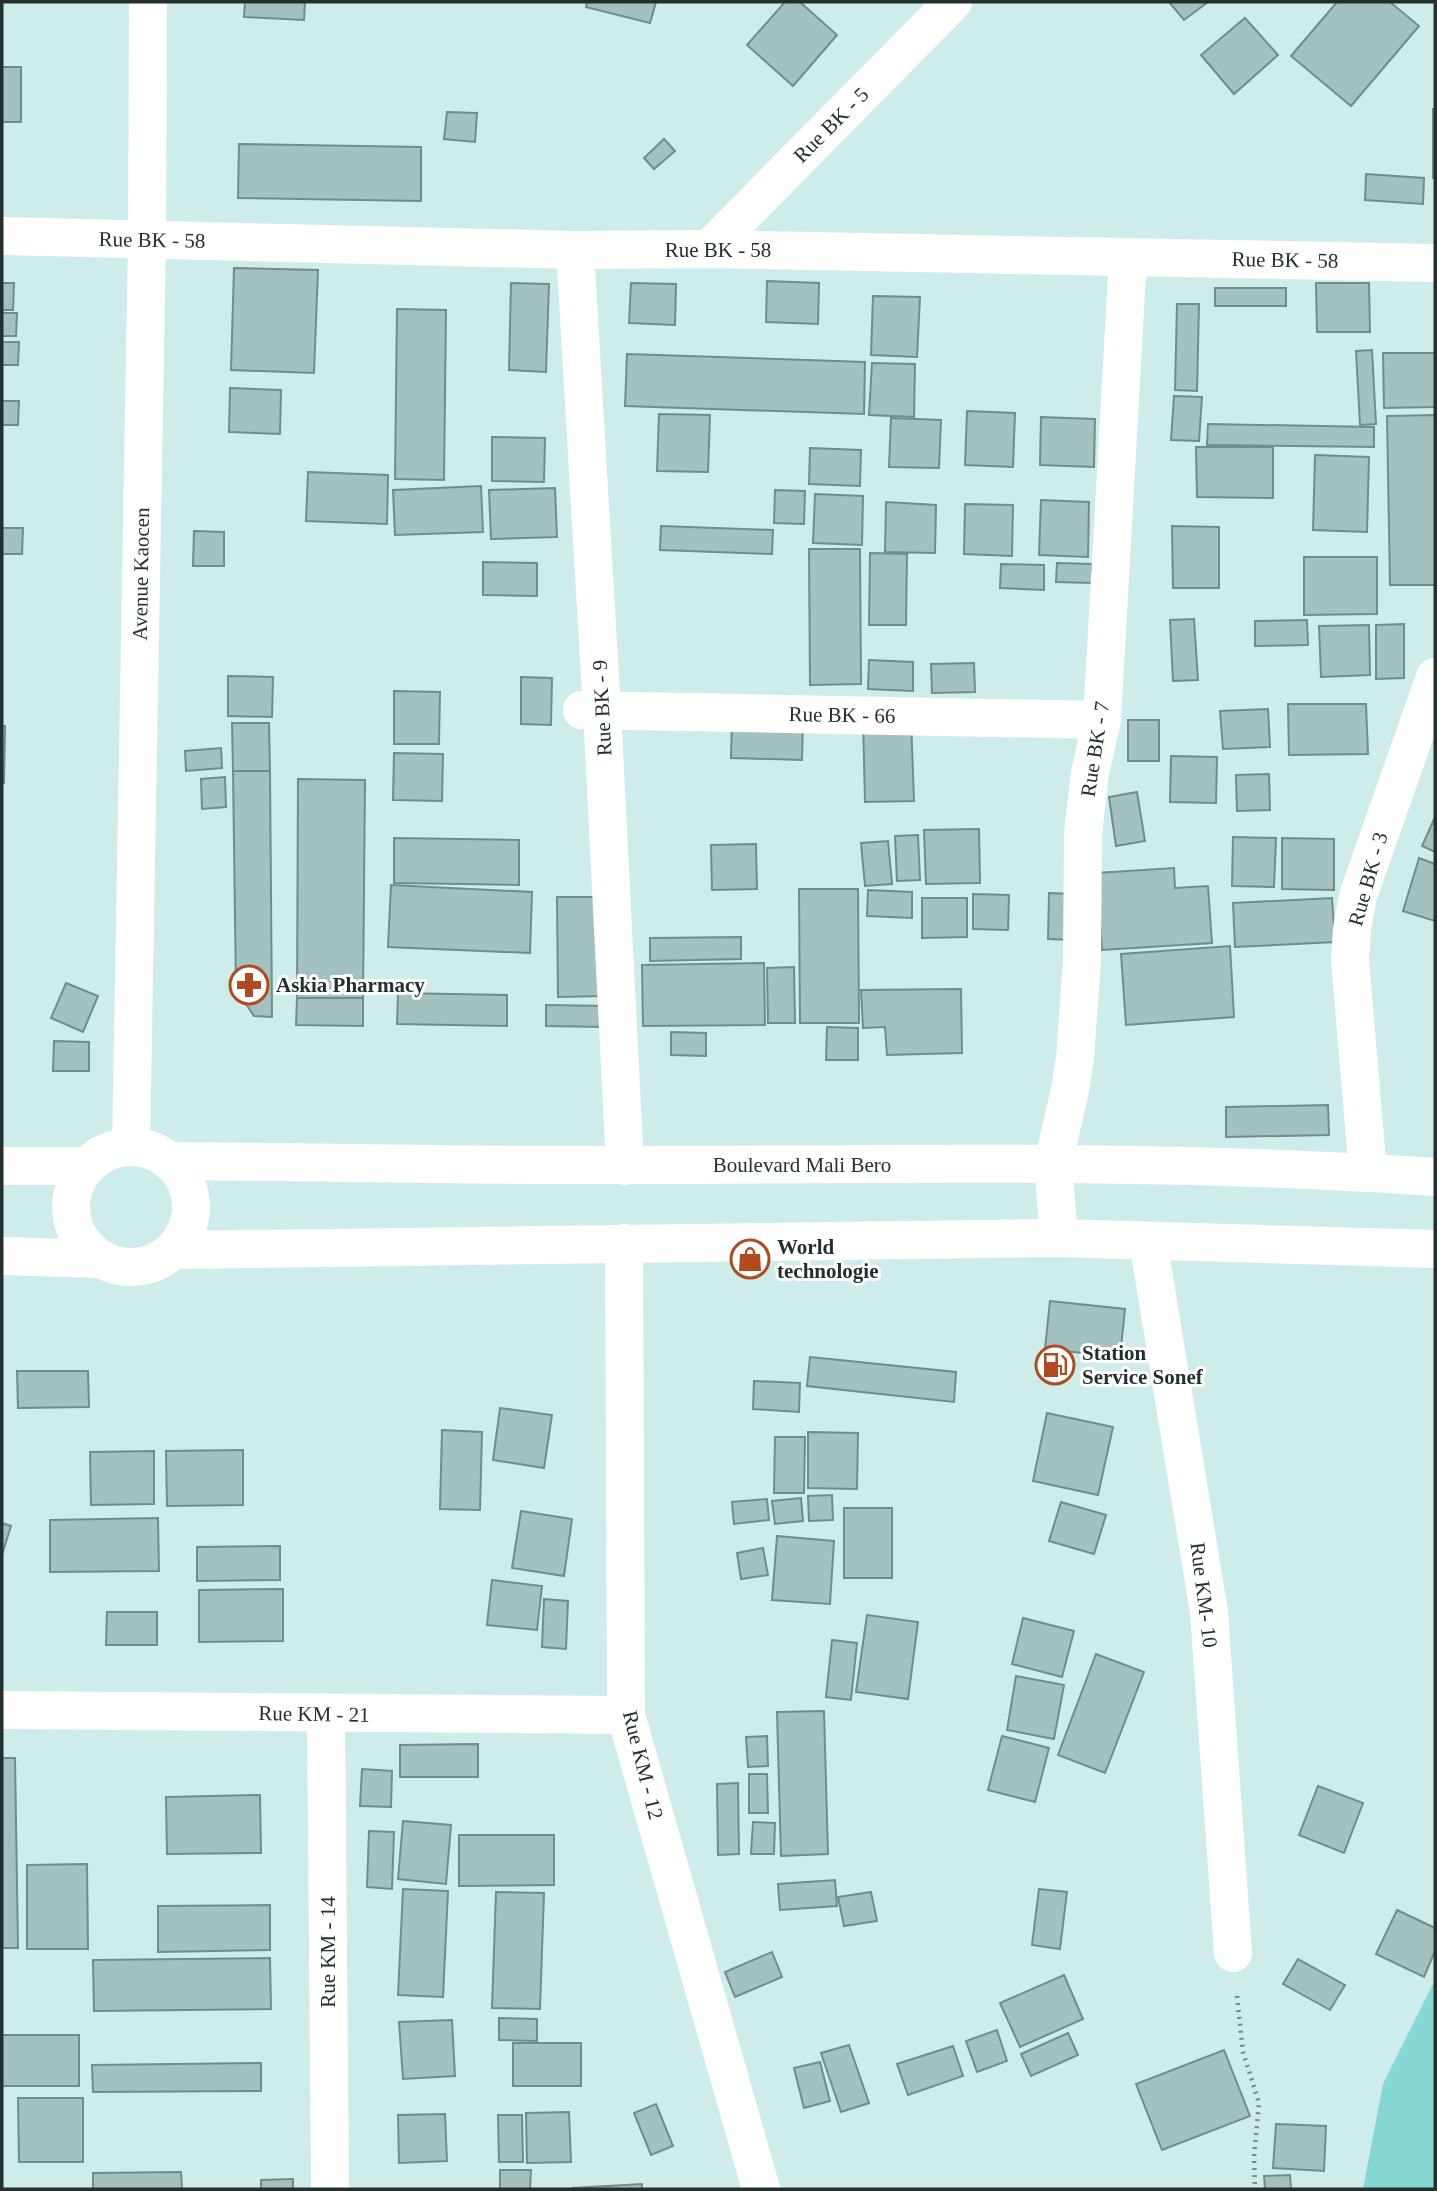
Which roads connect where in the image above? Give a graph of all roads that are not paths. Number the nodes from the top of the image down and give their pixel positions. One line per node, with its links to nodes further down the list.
1 (148, 2): 4 (street, Avenue Kaocen)
2 (953, 2): 5 (street, Rue BK - 5)
3 (2, 236): 4 (street, Rue BK - 58)
4 (147, 239): 6 (street, Rue BK - 58); 12 (street, Avenue Kaocen)
5 (709, 249): 6 (street, Rue BK - 58); 7 (street, Rue BK - 58)
6 (575, 250): 10 (street, Rue BK - 9)
7 (1128, 257): 8 (street, Rue BK - 58); 11 (street, Rue BK - 7)
8 (1435, 263)
9 (1435, 677): 18 (street, Rue BK - 3)
10 (592, 710): 11 (street, Rue BK - 66); 17 (street, Rue BK - 9)
11 (1102, 720): 14 (street, Rue BK - 7)
12 (131, 1147): 13 (street); 16 (street)
13 (169, 1161): 17 (street, Boulevard Mali Bero); 24 (street)
14 (1053, 1164): 17 (street, Boulevard Mali Bero); 18 (street, Boulevard Mali Bero); 20 (street, Rue BK - 7)
15 (2, 1166): 16 (street)
16 (87, 1166): 26 (street)
17 (625, 1166)
18 (1368, 1173): 19 (street, Boulevard Mali Bero)
19 (1435, 1177)
20 (1059, 1238): 21 (street); 22 (street)
21 (1147, 1241): 23 (street); 30 (street, Rue KM- 10)
22 (624, 1243): 24 (street); 29 (street, Rue KM - 12)
23 (1435, 1249)
24 (173, 1250): 26 (street)
25 (2, 1255): 26 (street)
26 (102, 1259)
27 (2, 1710): 28 (street, Rue KM - 21)
28 (327, 1714): 29 (street, Rue KM - 21); 31 (street, Rue KM - 14)
29 (626, 1715): 32 (street, Rue KM - 12)
30 (1233, 1953)
31 (330, 2189)
32 (761, 2189)

